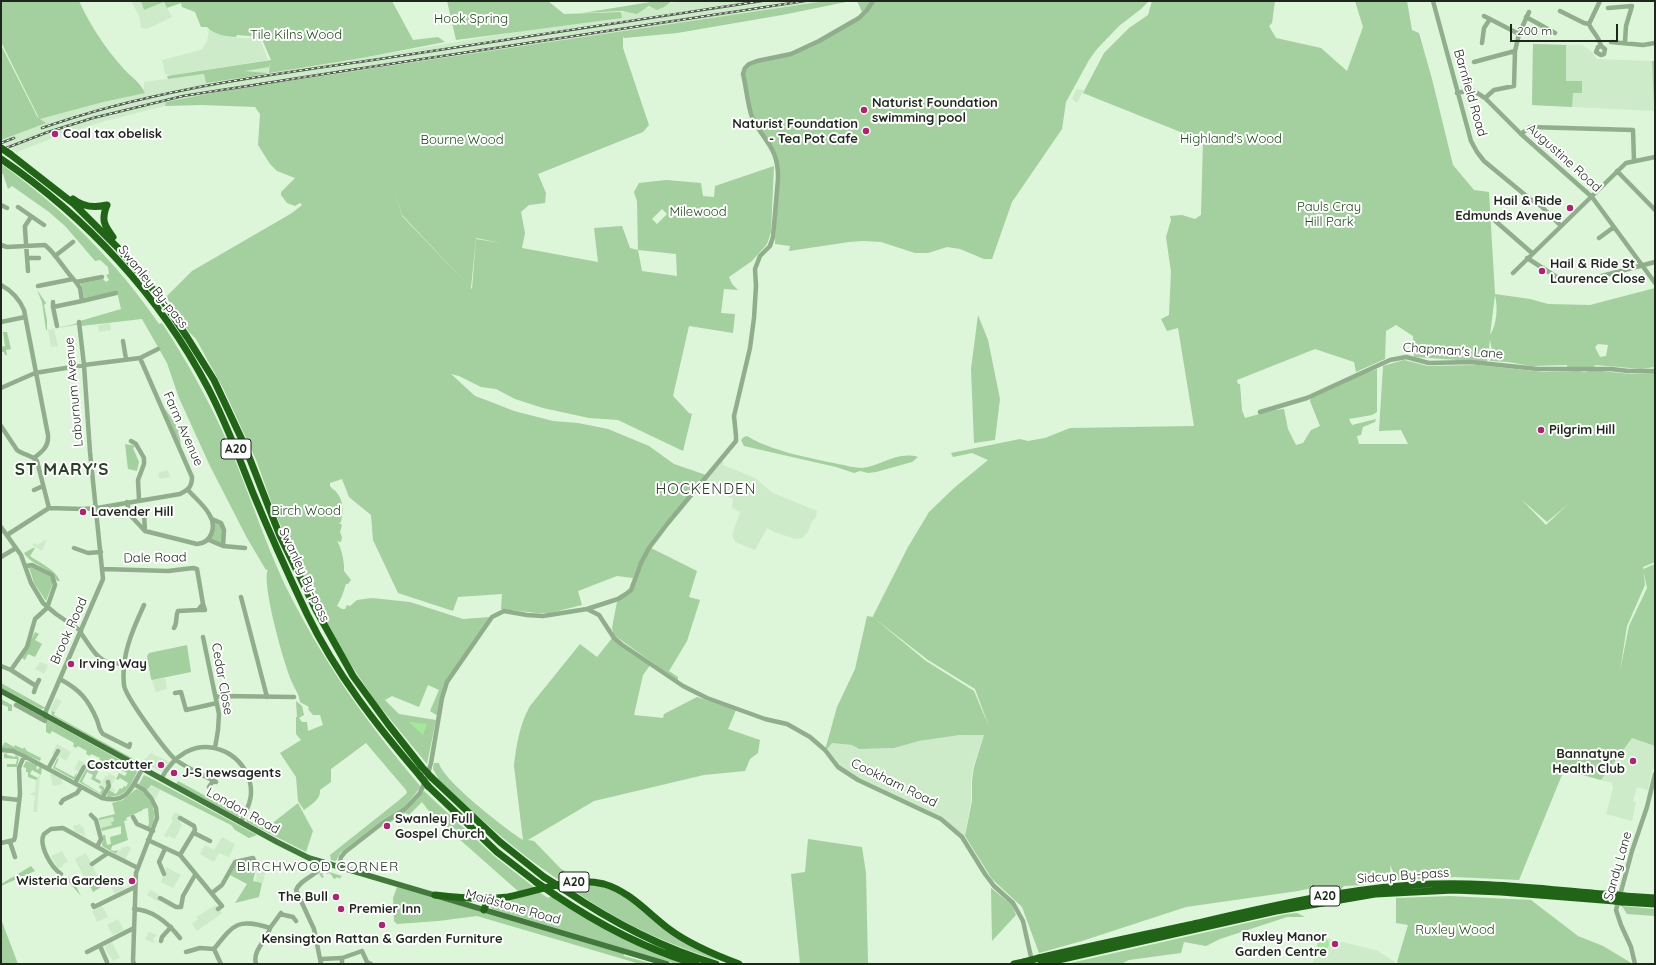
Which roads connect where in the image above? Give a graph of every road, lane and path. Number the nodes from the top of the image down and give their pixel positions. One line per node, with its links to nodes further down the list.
1 (873, 1): 100 (street)
2 (1433, 1): 20 (street, Barnfield Road)
3 (1600, 1): 8 (street)
4 (1608, 8): 13 (street)
5 (1560, 11): 8 (street)
6 (1484, 16): 7 (street)
7 (1490, 19): 10 (street); 11 (street)
8 (1589, 24): 15 (street)
9 (1555, 33): 10 (street)
10 (1519, 34): 16 (street)
11 (1476, 39)
12 (1610, 42): 13 (street)
13 (1625, 42): 14 (street)
14 (1655, 43)
15 (1601, 46)
16 (1515, 52): 17 (street); 18 (street)
17 (1477, 63)
18 (1514, 86): 19 (street); 21 (street)
19 (1514, 92)
20 (1457, 93): 21 (street, Augustine Road); 37 (street, Barnfield Road)
21 (1485, 98): 22 (street, Augustine Road)
22 (1521, 134): 27 (street); 29 (street, Augustine Road)
23 (1, 148): 24 (highway, A20, bridge)
24 (13, 156): 52 (highway, Swanley By-pass / A20); 52 (highway)
25 (1655, 157): 27 (street)
26 (1, 159): 202 (highway, Swanley By-pass / A20, bridge)
27 (1634, 161): 28 (street)
28 (1617, 171): 29 (street); 33 (street)
29 (1592, 197): 37 (street); 38 (street, Augustine Road)
30 (1, 205): 32 (street)
31 (18, 207): 34 (street)
32 (7, 208)
33 (1655, 210)
34 (31, 217): 36 (street); 42 (street)
35 (1493, 219): 43 (street)
36 (44, 225)
37 (1561, 226): 43 (street)
38 (1614, 227): 39 (street); 49 (street, Augustine Road)
39 (1599, 238)
40 (73, 242): 44 (street)
41 (1, 245): 42 (street)
42 (26, 246): 44 (street); 45 (street)
43 (1532, 253): 47 (street)
44 (55, 256): 54 (street)
45 (27, 258): 46 (street); 50 (street)
46 (39, 258)
47 (1527, 258): 49 (street); 51 (street)
48 (1655, 262): 49 (street)
49 (1643, 265): 55 (street, Augustine Road)
50 (28, 271)
51 (1513, 273)
52 (140, 275): 203 (highway, Swanley By-pass / A20, bridge)
53 (102, 277): 54 (street)
54 (75, 280): 57 (street); 59 (street)
55 (1655, 283)
56 (1, 285): 60 (street)
57 (38, 286)
58 (116, 293): 59 (street)
59 (82, 301): 63 (street)
60 (25, 317): 61 (street); 70 (street)
61 (1, 322)
62 (79, 322): 68 (street, Laburnum Avenue)
63 (57, 326)
64 (123, 341): 67 (street)
65 (158, 349): 66 (street)
66 (140, 358): 67 (street); 78 (street, Farm Avenue)
67 (126, 359): 68 (street)
68 (84, 365): 70 (street); 82 (street, Laburnum Avenue)
69 (1655, 371): 72 (street, Chapman's Lane)
70 (35, 373): 71 (street); 75 (street)
71 (1, 388)
72 (1260, 412)
73 (1, 426): 75 (street)
74 (131, 441): 79 (street)
75 (34, 458): 76 (street)
76 (43, 486): 77 (street); 81 (street)
77 (34, 490)
78 (188, 490): 79 (street); 84 (street)
79 (139, 500): 80 (street)
80 (127, 502): 82 (street); 86 (street)
81 (49, 508): 82 (street); 87 (street)
82 (97, 508): 93 (street, Brook Road)
83 (144, 514): 86 (street)
84 (212, 519): 88 (street); 89 (street)
85 (1, 527): 87 (street)
86 (145, 531): 88 (street)
87 (7, 534): 90 (street)
88 (210, 540): 89 (street)
89 (222, 546): 92 (street)
90 (16, 548): 94 (street); 95 (street)
91 (74, 548): 93 (street)
92 (245, 548)
93 (101, 552): 96 (street, Brook Road)
94 (1, 557)
95 (26, 566): 101 (street); 101 (street)
96 (103, 569): 98 (street, Dale Road); 106 (street, Brook Road)
97 (241, 597): 118 (street)
98 (203, 604): 103 (street); 103 (street, Dale Road)
99 (144, 605): 108 (street)
100 (599, 606): 102 (street); 104 (street)
101 (47, 608): 106 (street); 110 (street)
102 (587, 609): 104 (street); 161 (street)
103 (198, 610): 105 (street, Dale Road)
104 (599, 615): 191 (street, Cookham Road)
105 (174, 628)
106 (81, 631): 108 (street); 111 (street, Brook Road)
107 (203, 637): 117 (street, Cedar Close)
108 (124, 664): 128 (street)
109 (1, 666): 110 (street)
110 (11, 670): 113 (street)
111 (60, 679): 122 (street, Brook Road); 123 (street)
112 (39, 680): 113 (street)
113 (36, 686): 115 (street)
114 (1, 691): 122 (main road, London Road)
115 (34, 692)
116 (175, 693): 120 (street)
117 (216, 697): 118 (street); 120 (street, Cedar Close)
118 (267, 697): 119 (street)
119 (294, 697)
120 (217, 703): 124 (street, Cedar Close)
121 (16, 705): 122 (street)
122 (45, 716): 131 (main road, London Road)
123 (130, 744)
124 (215, 748): 128 (street); 146 (street)
125 (1, 750): 127 (street)
126 (58, 751): 130 (street)
127 (24, 756): 130 (street); 141 (street)
128 (176, 760): 133 (street); 138 (street)
129 (84, 767): 135 (street)
130 (48, 769): 135 (street)
131 (142, 769): 133 (main road, London Road); 136 (street)
132 (1655, 774): 206 (street, Sandy Lane)
133 (161, 779): 146 (main road, London Road)
134 (108, 782): 140 (street)
135 (75, 784): 137 (street)
136 (134, 784): 140 (street); 147 (street)
137 (81, 786): 140 (street); 142 (street)
138 (209, 787)
139 (1, 798): 141 (street)
140 (102, 798)
141 (19, 800): 151 (street)
142 (61, 803)
143 (91, 814): 153 (street)
144 (133, 817): 147 (street)
145 (180, 818): 148 (street)
146 (241, 822): 158 (main road, London Road)
147 (153, 831): 149 (street)
148 (194, 833): 150 (street); 156 (street)
149 (148, 840): 154 (street); 162 (street)
150 (210, 841)
151 (10, 842): 152 (street); 157 (street)
152 (1, 843)
153 (97, 847): 155 (street); 166 (street)
154 (165, 849): 156 (street); 167 (street)
155 (108, 853): 160 (street); 162 (street)
156 (180, 855): 168 (street)
157 (15, 857)
158 (317, 861): 159 (main road, London Road); 164 (street)
159 (325, 863): 161 (main road, London Road); 164 (street)
160 (92, 864)
161 (338, 867): 165 (main road, London Road)
162 (138, 868): 169 (street)
163 (258, 869): 170 (street)
164 (316, 871): 193 (street)
165 (353, 871): 171 (main road, Maidstone Road)
166 (61, 874)
167 (164, 874)
168 (195, 875): 170 (street); 172 (street)
169 (134, 887): 177 (street); 179 (street)
170 (212, 893): 178 (street)
171 (435, 895): 174 (highway, A20); 180 (main road, Maidstone Road)
172 (160, 898)
173 (1655, 898): 175 (highway, Sidcup By-pass / A20)
174 (492, 899): 180 (highway); 204 (highway, A20)
175 (1620, 899): 176 (highway, Sidcup By-pass / A20); 194 (highway, Sidcup By-pass / A20)
176 (1655, 904)
177 (93, 905)
178 (222, 908)
179 (134, 909): 182 (street); 183 (street)
180 (484, 910): 201 (main road, Maidstone Road)
181 (296, 921): 184 (street)
182 (171, 927): 185 (street); 186 (street)
183 (134, 928): 187 (street); 197 (street)
184 (270, 928): 188 (street); 199 (street)
185 (180, 938)
186 (161, 941)
187 (100, 946): 189 (street); 195 (street)
188 (214, 949): 190 (street); 198 (street)
189 (87, 952)
190 (186, 952)
191 (1031, 956)
192 (342, 958): 193 (street); 196 (street); 200 (street)
193 (321, 961)
194 (1040, 961): 205 (highway, A20, bridge)
195 (107, 962)
196 (368, 963)
197 (134, 964)
198 (221, 964)
199 (256, 964)
200 (342, 964)
201 (667, 964)
202 (696, 964)
203 (716, 964)
204 (739, 964)
205 (1014, 964)
206 (1635, 964)

